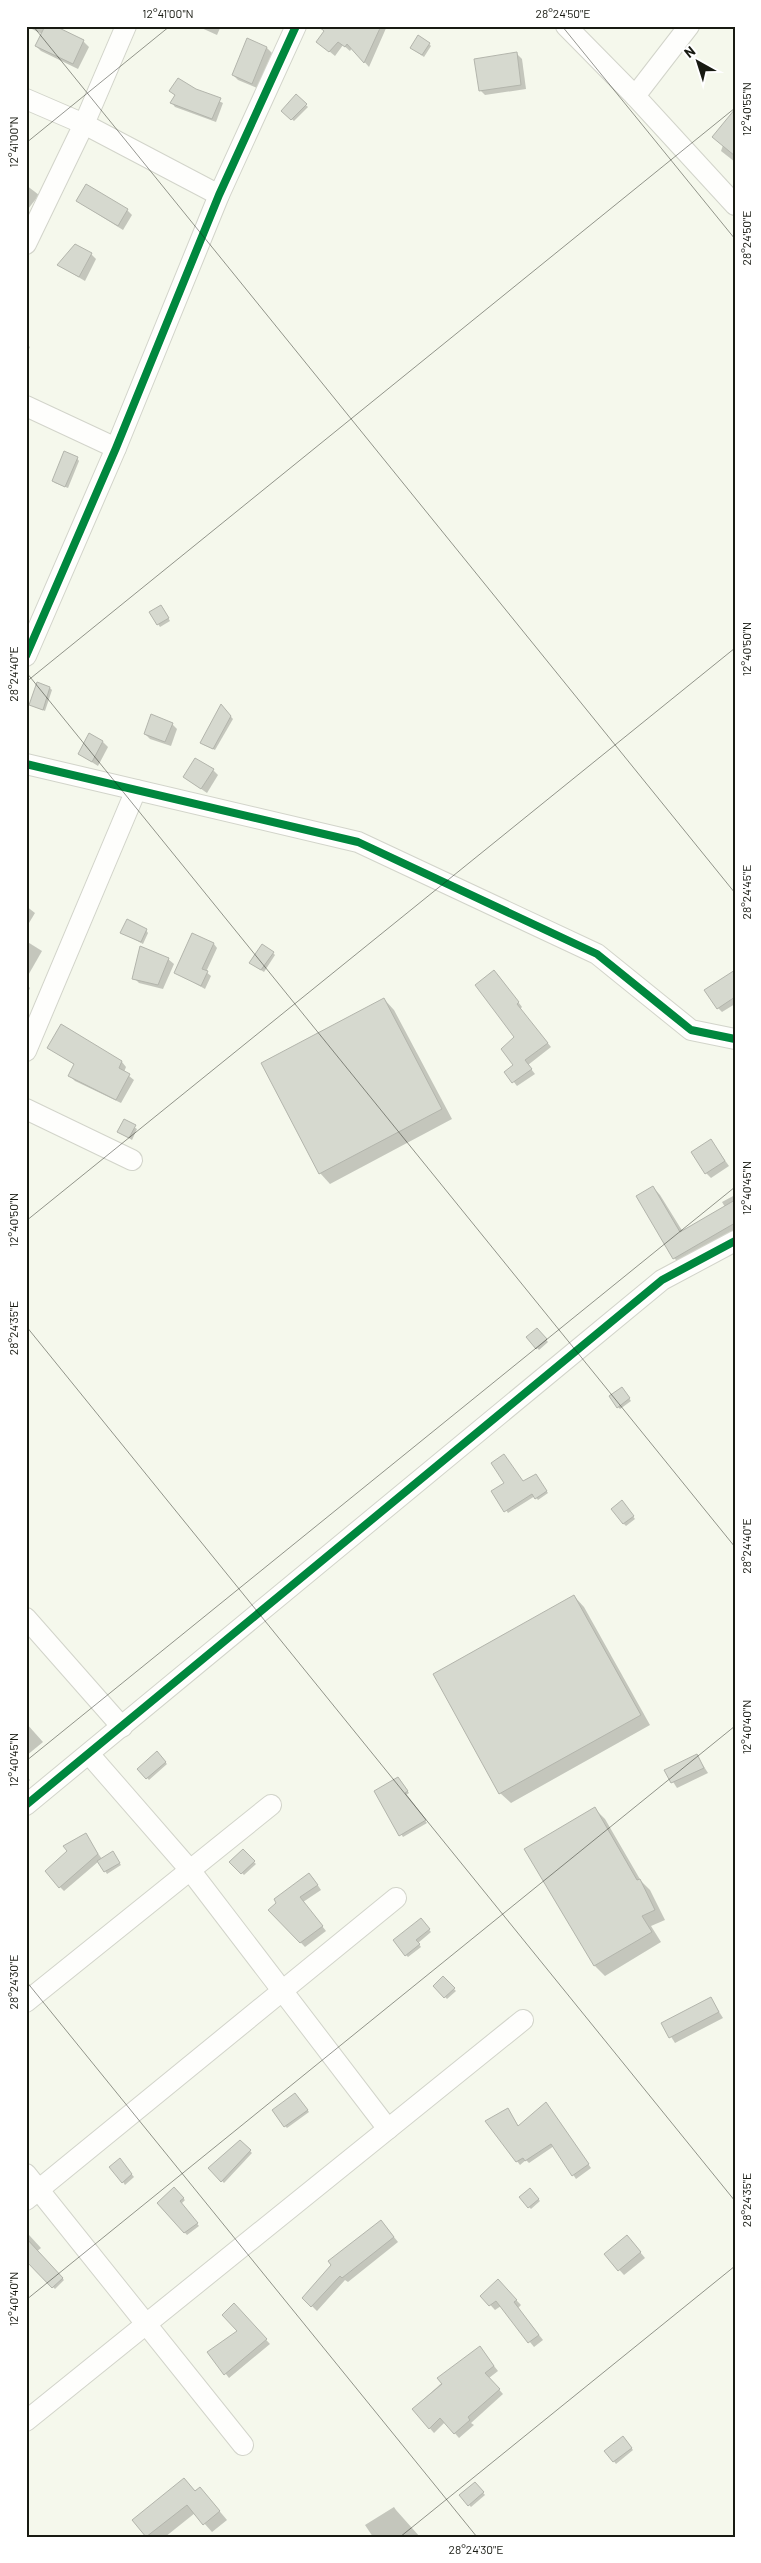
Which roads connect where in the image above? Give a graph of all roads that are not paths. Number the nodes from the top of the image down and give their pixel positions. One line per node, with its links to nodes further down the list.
1 (126, 26): 7 (street)
2 (296, 26): 8 (street)
3 (566, 26): 5 (street)
4 (689, 26): 5 (street)
5 (635, 96): 9 (street)
6 (26, 100): 7 (street)
7 (84, 124): 8 (street); 10 (street)
8 (220, 195): 12 (street)
9 (735, 205)
10 (26, 244)
11 (26, 406): 12 (street)
12 (116, 448): 13 (street)
13 (26, 656)
14 (26, 764): 15 (street)
15 (136, 790): 16 (street); 17 (street)
16 (735, 1039)
17 (26, 1051)
18 (26, 1110): 19 (street)
19 (132, 1160)
20 (735, 1241): 22 (street)
21 (26, 1618): 22 (street)
22 (122, 1727): 23 (street)
23 (89, 1754): 24 (street); 26 (street)
24 (26, 1805)
25 (271, 1805): 26 (street)
26 (190, 1870): 28 (street); 29 (street)
27 (396, 1898): 28 (street)
28 (282, 1991): 31 (street); 33 (street)
29 (26, 2002)
30 (523, 2020): 31 (street)
31 (388, 2129): 34 (street)
32 (26, 2174): 33 (street)
33 (33, 2195): 34 (street)
34 (146, 2324): 35 (street); 36 (street)
35 (26, 2421)
36 (243, 2445)

